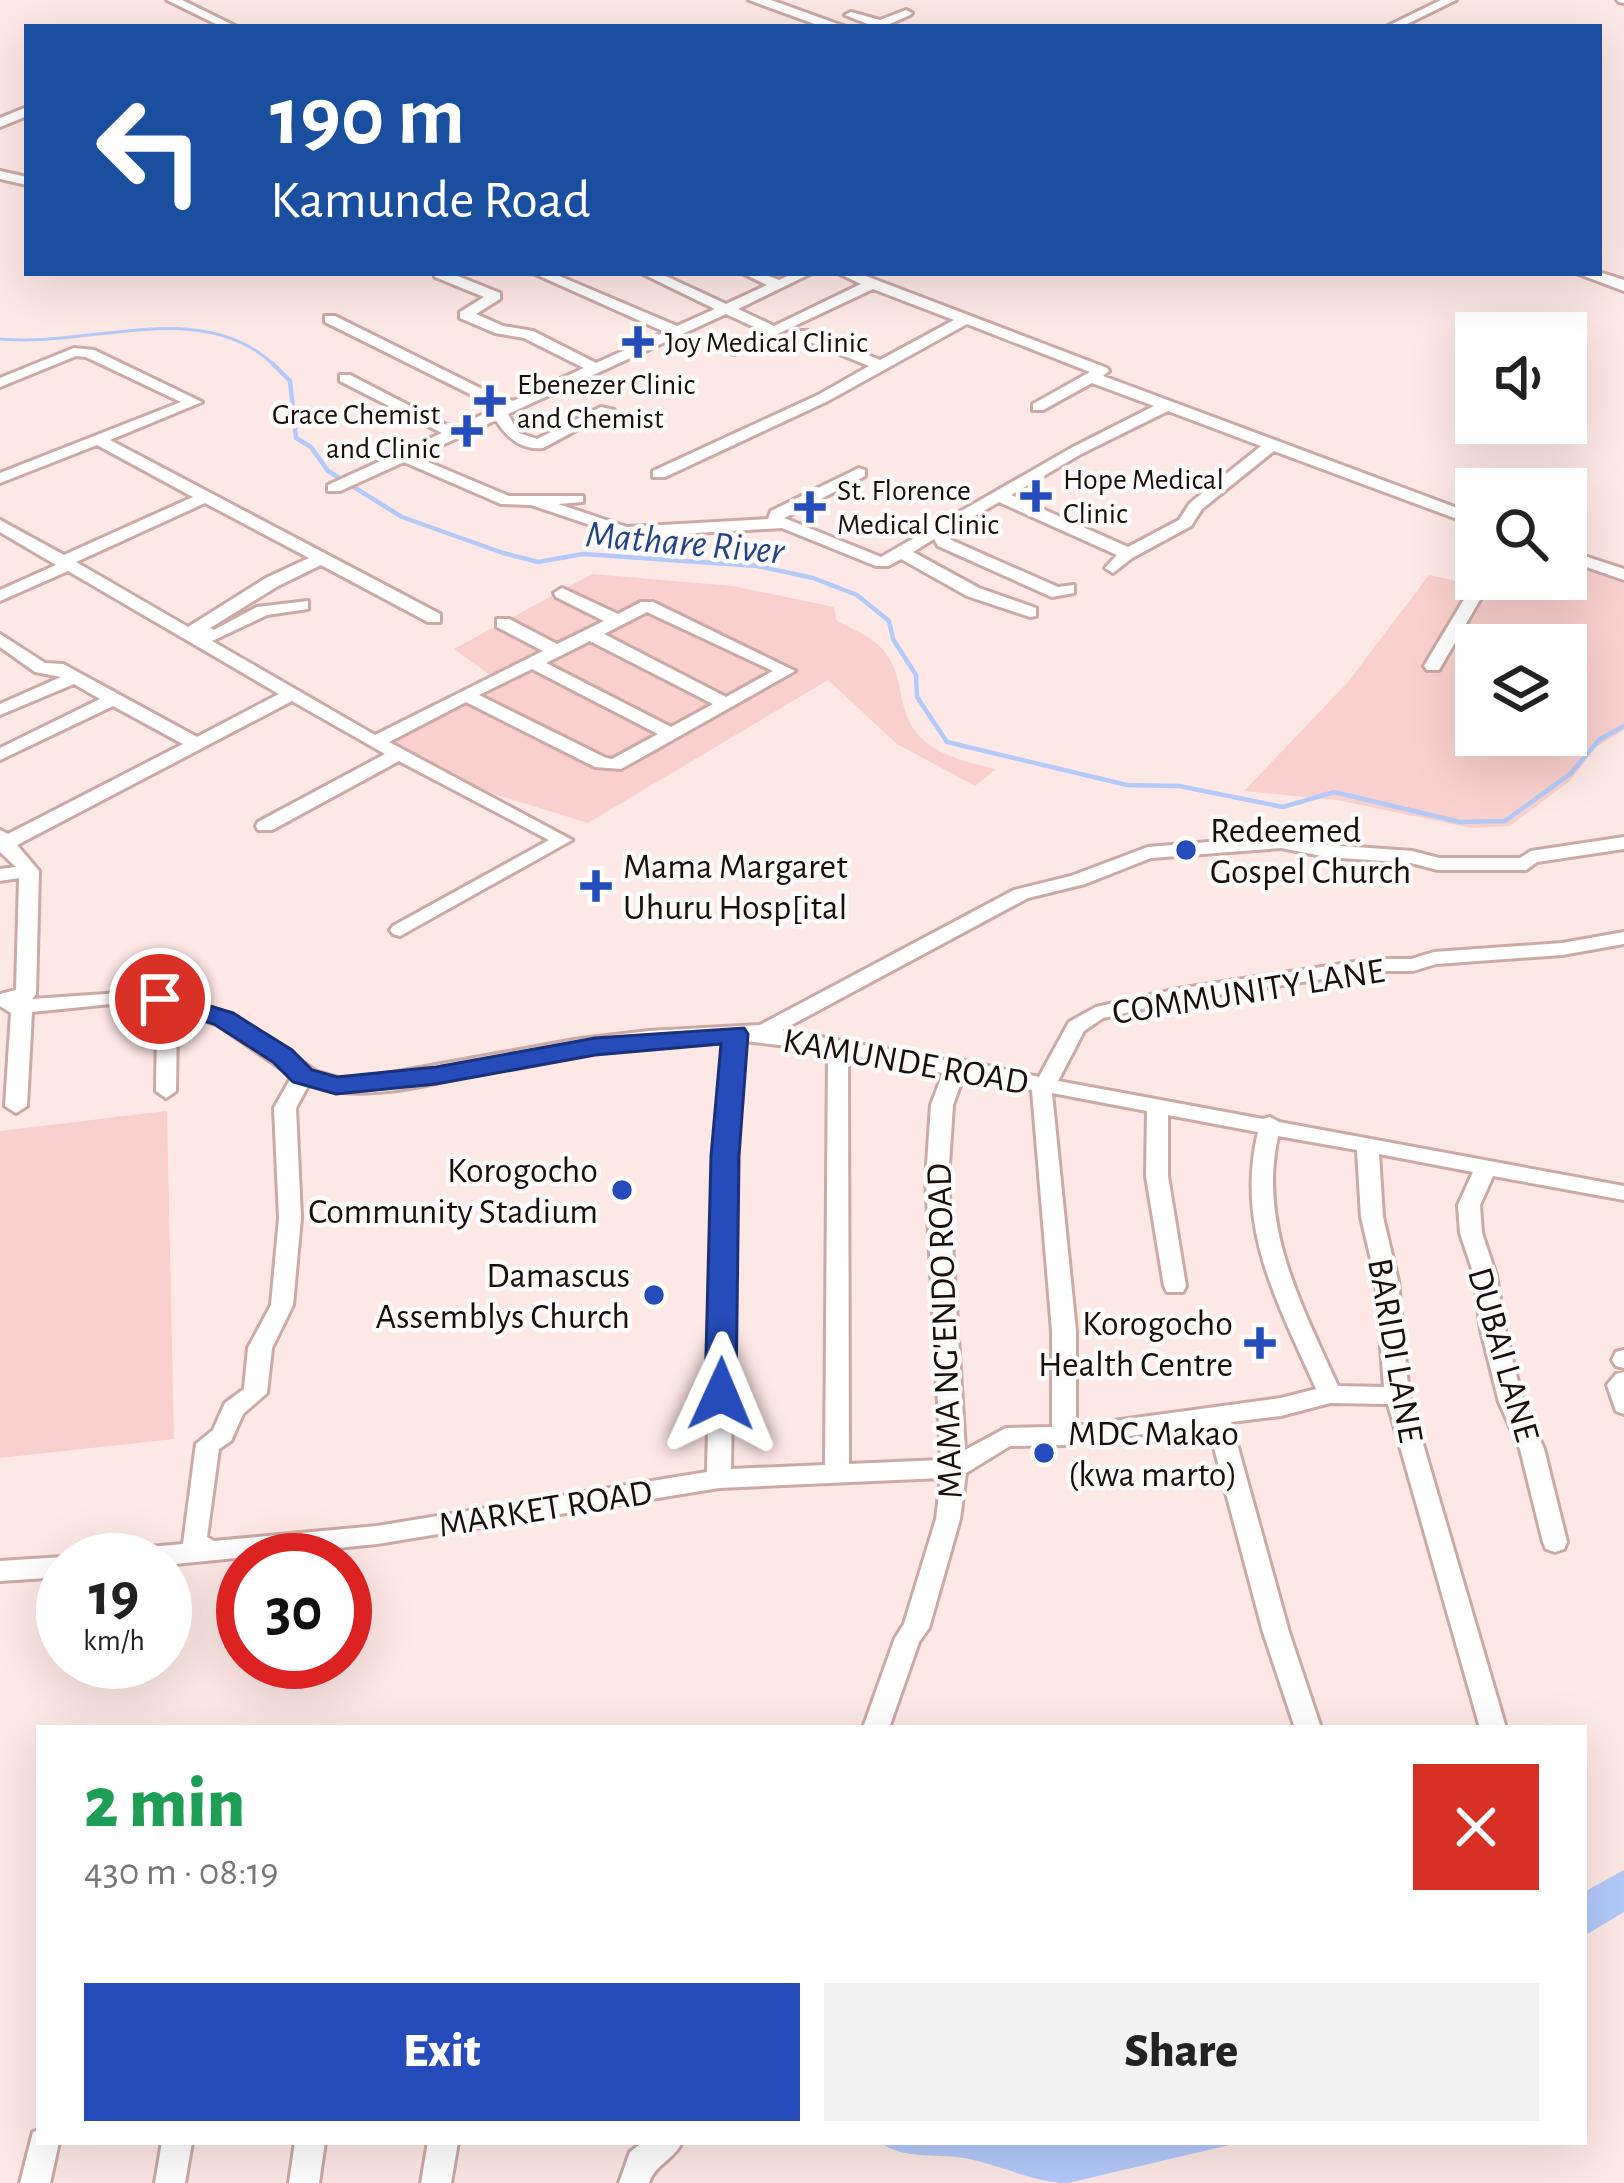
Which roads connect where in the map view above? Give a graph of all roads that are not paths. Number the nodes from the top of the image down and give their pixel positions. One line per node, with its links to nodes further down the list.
1 (173, 0): 6 (street)
2 (756, 0): 7 (street)
3 (1450, 0): 10 (street)
4 (906, 13): 9 (street)
5 (851, 15): 8 (street)
6 (225, 24)
7 (829, 24)
8 (874, 24)
9 (878, 24)
10 (1399, 24)
11 (445, 276): 27 (street)
12 (547, 276): 22 (street)
13 (654, 276): 19 (street)
14 (756, 276): 18 (street)
15 (798, 276): 18 (street)
16 (854, 276): 17 (street)
17 (874, 283): 20 (street); 23 (street)
18 (778, 285): 19 (street)
19 (725, 309): 22 (street); 23 (street)
20 (968, 318): 26 (street); 28 (street)
21 (330, 320): 33 (street)
22 (676, 331): 27 (street)
23 (774, 331): 25 (street)
24 (803, 334): 26 (street)
25 (734, 350)
26 (880, 365): 40 (street)
27 (597, 369): 33 (street)
28 (1091, 376): 31 (street); 32 (street)
29 (345, 378): 35 (street)
30 (0, 383): 36 (street)
31 (1168, 404): 37 (street); 43 (street)
32 (1038, 407)
33 (507, 409): 34 (street); 35 (street)
34 (606, 410)
35 (460, 432): 38 (street)
36 (98, 440): 41 (street); 44 (street)
37 (1270, 446): 47 (street); 53 (street)
38 (405, 454): 42 (street); 45 (street)
39 (860, 472): 48 (street)
40 (659, 474)
41 (0, 478)
42 (336, 487)
43 (999, 496): 50 (street); 53 (street)
44 (205, 497): 54 (street); 56 (street)
45 (577, 499)
46 (538, 503): 48 (street)
47 (1455, 513)
48 (775, 522): 51 (street); 52 (street)
49 (0, 525): 56 (street)
50 (939, 531): 51 (street); 59 (street)
51 (902, 553): 64 (street)
52 (869, 554)
53 (1130, 554): 57 (street)
54 (322, 558): 65 (street); 68 (street)
55 (1587, 562): 58 (street)
56 (65, 564): 61 (street); 68 (street)
57 (1113, 568)
58 (1624, 575)
59 (1068, 589)
60 (562, 593): 66 (street)
61 (0, 596)
62 (1473, 600): 73 (street)
63 (302, 604): 68 (street)
64 (1030, 612)
65 (434, 618)
66 (618, 621): 69 (street); 78 (street)
67 (503, 623): 71 (street)
68 (193, 631): 75 (street)
69 (592, 635): 71 (street); 78 (street)
70 (0, 639): 74 (street)
71 (560, 652): 72 (street)
72 (535, 664): 76 (street); 80 (street)
73 (1433, 666)
74 (74, 678): 77 (street); 79 (street)
75 (291, 695): 81 (street); 82 (street)
76 (466, 695): 80 (street); 81 (street)
77 (113, 700): 82 (street); 84 (street)
78 (725, 703): 80 (street)
79 (0, 710)
80 (673, 735)
81 (375, 742): 83 (street)
82 (199, 745): 86 (street)
83 (399, 754): 85 (street); 90 (street)
84 (0, 755)
85 (265, 826)
86 (0, 839): 88 (street)
87 (1624, 842): 94 (street)
88 (29, 871): 89 (street); 93 (street)
89 (0, 875)
90 (400, 930)
91 (1624, 938): 98 (street, COMMUNITY LANE)
92 (160, 999): 93 (street); 97 (street); 99 (street)
93 (16, 1000): 100 (street)
94 (735, 1034): 95 (street, KAMUNDE ROAD); 97 (street, KAMUNDE ROAD); 115 (street)
95 (838, 1046): 96 (street, KAMUNDE ROAD); 114 (street)
96 (956, 1066): 98 (street, KAMUNDE ROAD); 113 (street, MAMA NG'ENDO ROAD)
97 (303, 1076): 117 (street)
98 (1043, 1085): 101 (street, KAMUNDE ROAD); 112 (street)
99 (166, 1090)
100 (16, 1106)
101 (1158, 1107): 102 (street, KAMUNDE ROAD); 106 (street)
102 (1270, 1124): 103 (street, KAMUNDE ROAD); 108 (street)
103 (1367, 1143): 104 (street, KAMUNDE ROAD); 109 (street, BARIDI LANE)
104 (1486, 1168): 105 (street, KAMUNDE ROAD); 116 (street, DUBAI LANE)
105 (1624, 1192)
106 (1175, 1286)
107 (1624, 1380): 110 (street)
108 (1330, 1394): 109 (street, MARKET ROAD); 111 (street, MARKET ROAD)
109 (1397, 1396): 123 (street, BARIDI LANE)
110 (1624, 1405)
111 (1217, 1413): 112 (street, MARKET ROAD); 122 (street)
112 (1064, 1436): 113 (street, MARKET ROAD)
113 (954, 1468): 114 (street, MARKET ROAD); 121 (street, MAMA NG'ENDO ROAD)
114 (837, 1473): 115 (street, MARKET ROAD)
115 (719, 1479): 117 (street, MARKET ROAD)
116 (1555, 1542)
117 (208, 1549): 118 (street, MARKET ROAD)
118 (192, 1551)
119 (36, 1569): 120 (street)
120 (0, 1571)
121 (877, 1725)
122 (1308, 1725)
123 (1492, 1725)
124 (43, 2145): 129 (street)
125 (176, 2145): 130 (street)
126 (310, 2145): 131 (street)
127 (442, 2145): 132 (street)
128 (664, 2145): 133 (street)
129 (34, 2183)
130 (170, 2183)
131 (304, 2183)
132 (436, 2183)
133 (634, 2183)

